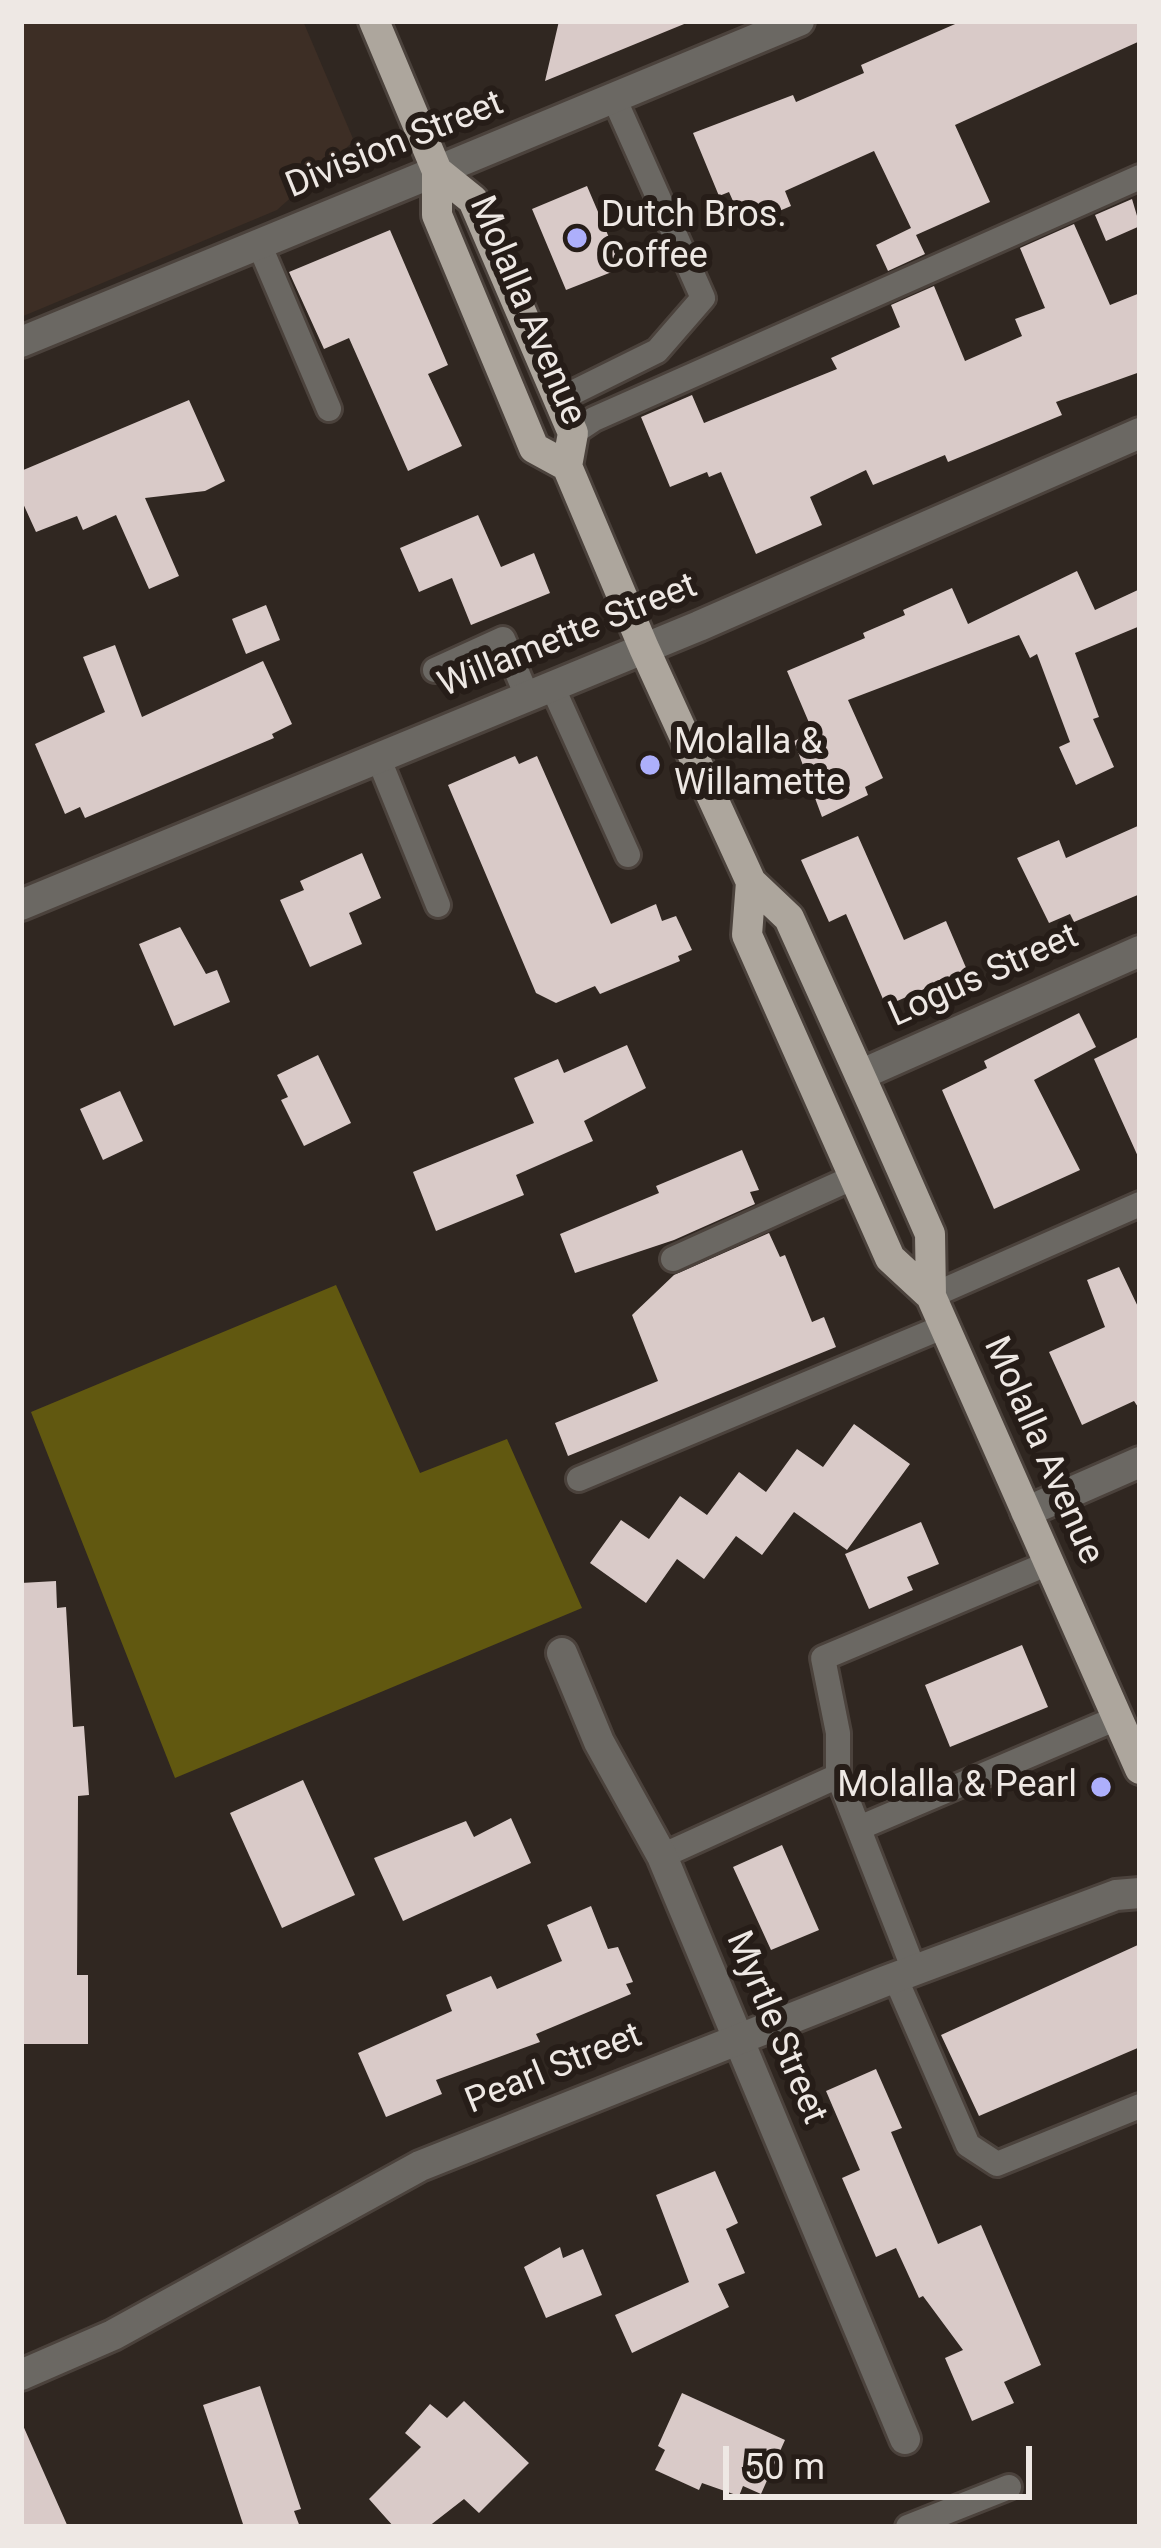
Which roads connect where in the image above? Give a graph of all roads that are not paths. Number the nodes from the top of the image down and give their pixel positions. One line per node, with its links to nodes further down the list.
1 (374, 21): 4 (main road, Molalla Avenue)
2 (799, 21): 3 (street, Division Street)
3 (614, 98): 4 (street, Division Street); 8 (lane)
4 (437, 171): 6 (street, Division Street); 8 (main road, Molalla Avenue); 12 (main road, Molalla Avenue)
5 (1140, 177): 10 (lane)
6 (259, 244): 7 (street, Division Street); 9 (lane)
7 (21, 342)
8 (560, 399): 10 (main road, Molalla Avenue)
9 (329, 410)
10 (573, 433): 12 (main road, Molalla Avenue)
11 (1140, 433): 13 (street, Willamette Street)
12 (567, 466): 13 (main road, Molalla Avenue)
13 (644, 648): 15 (street, Willamette Street); 18 (main road, Molalla Avenue)
14 (435, 670): 15 (lane)
15 (539, 691): 16 (street, Willamette Street); 17 (lane)
16 (378, 757): 19 (street, Willamette Street); 20 (lane)
17 (628, 855)
18 (751, 882): 22 (main road, Molalla Avenue); 23 (main road, Molalla Avenue)
19 (21, 904)
20 (438, 904)
21 (1140, 951): 22 (street, Logus Street)
22 (860, 1075): 26 (main road, Molalla Avenue)
23 (854, 1177): 25 (lane); 26 (main road, Molalla Avenue)
24 (1140, 1204): 26 (lane)
25 (674, 1258)
26 (932, 1296): 27 (main road, Molalla Avenue)
27 (945, 1326): 29 (lane); 30 (main road, Molalla Avenue)
28 (1140, 1462): 30 (street)
29 (579, 1479)
30 (1026, 1512): 31 (main road, Molalla Avenue)
31 (1049, 1563): 33 (main road, Molalla Avenue); 35 (lane)
32 (562, 1653): 37 (street, Myrtle Street)
33 (1117, 1718): 34 (main road, Molalla Avenue); 36 (lane)
34 (1140, 1768)
35 (838, 1776): 36 (lane); 37 (lane)
36 (859, 1828): 39 (lane)
37 (662, 1856): 40 (street, Myrtle Street)
38 (1140, 1893): 39 (street, Pearl Street)
39 (904, 1974): 40 (street, Pearl Street); 41 (lane)
40 (737, 2038): 42 (street, Pearl Street); 43 (street, Myrtle Street)
41 (1140, 2106)
42 (21, 2375)
43 (904, 2439)
44 (1009, 2487): 45 (lane)
45 (908, 2527)

